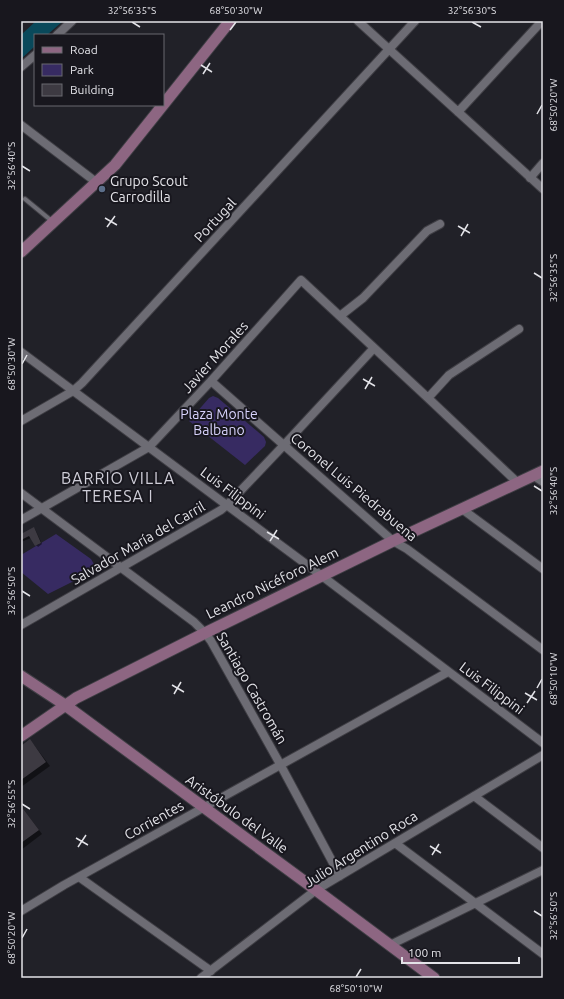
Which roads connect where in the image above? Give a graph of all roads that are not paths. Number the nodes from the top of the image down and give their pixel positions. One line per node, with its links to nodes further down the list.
1 (72, 21): 6 (street)
2 (230, 21): 10 (street)
3 (358, 21): 7 (street)
4 (415, 21): 7 (street, Portugal)
5 (542, 21): 12 (street)
6 (58, 34)
7 (390, 49): 12 (street); 27 (street, Portugal)
8 (34, 56): 9 (street)
9 (21, 68)
10 (164, 104)
11 (162, 106): 16 (street)
12 (458, 112): 15 (street)
13 (21, 125): 16 (street)
14 (543, 163): 15 (street)
15 (530, 178): 17 (street)
16 (96, 182): 19 (street)
17 (543, 189)
18 (25, 199): 19 (lane)
19 (53, 222): 21 (street)
20 (440, 224): 22 (street)
21 (21, 252)
22 (340, 316): 24 (street); 26 (street, Javier Morales)
23 (519, 329): 28 (street)
24 (374, 348): 28 (street); 30 (street, Salvador María del Carril)
25 (21, 352): 27 (street, Luis Filippini)
26 (210, 381): 30 (street, Coronel Luis Piedrabuena); 31 (street, Javier Morales)
27 (73, 391): 29 (street, Portugal); 31 (street, Luis Filippini)
28 (428, 398): 33 (street)
29 (21, 421)
30 (284, 446): 35 (street, Salvador María del Carril); 39 (street, Coronel Luis Piedrabuena)
31 (149, 447): 35 (street, Luis Filippini); 36 (street, Javier Morales)
32 (540, 476): 33 (street, Leandro Nicéforo Alem)
33 (518, 483): 37 (street, Leandro Nicéforo Alem)
34 (21, 493): 36 (street, Santiago Castromán)
35 (227, 505): 40 (street, Salvador María del Carril); 42 (street, Luis Filippini)
36 (42, 509): 38 (street, Javier Morales); 40 (street, Santiago Castromán)
37 (462, 509): 39 (street, Leandro Nicéforo Alem); 41 (street)
38 (21, 520)
39 (393, 541): 42 (street, Leandro Nicéforo Alem); 45 (street, Coronel Luis Piedrabuena)
40 (120, 568): 43 (street, Salvador María del Carril); 44 (street, Santiago Castromán)
41 (543, 569)
42 (322, 576): 44 (street, Leandro Nicéforo Alem); 46 (street, Luis Filippini)
43 (21, 625)
44 (205, 633): 48 (street, Leandro Nicéforo Alem); 52 (street, Santiago Castromán)
45 (543, 650)
46 (448, 672): 50 (street, Luis Filippini); 52 (street, Corrientes)
47 (21, 676): 48 (street, Aristóbulo del Valle)
48 (64, 705): 49 (street, Leandro Nicéforo Alem); 54 (street, Aristóbulo del Valle)
49 (21, 736)
50 (543, 743)
51 (543, 755): 53 (street, Julio Argentino Roca)
52 (280, 764): 54 (street, Corrientes); 58 (street, Santiago Castromán)
53 (474, 796): 55 (street, Julio Argentino Roca); 56 (street)
54 (203, 807): 59 (street, Corrientes); 60 (street, Aristóbulo del Valle)
55 (395, 843): 58 (street, Julio Argentino Roca); 61 (street)
56 (543, 848)
57 (543, 870): 61 (street)
58 (340, 876): 60 (street, Julio Argentino Roca)
59 (79, 877): 62 (street, Corrientes); 65 (street)
60 (316, 890): 63 (street, Aristóbulo del Valle); 65 (street, Julio Argentino Roca)
61 (475, 903): 63 (street); 64 (street)
62 (21, 910)
63 (390, 944): 67 (street, Aristóbulo del Valle)
64 (543, 954)
65 (211, 971): 66 (street, Julio Argentino Roca)
66 (201, 978)
67 (434, 978)

